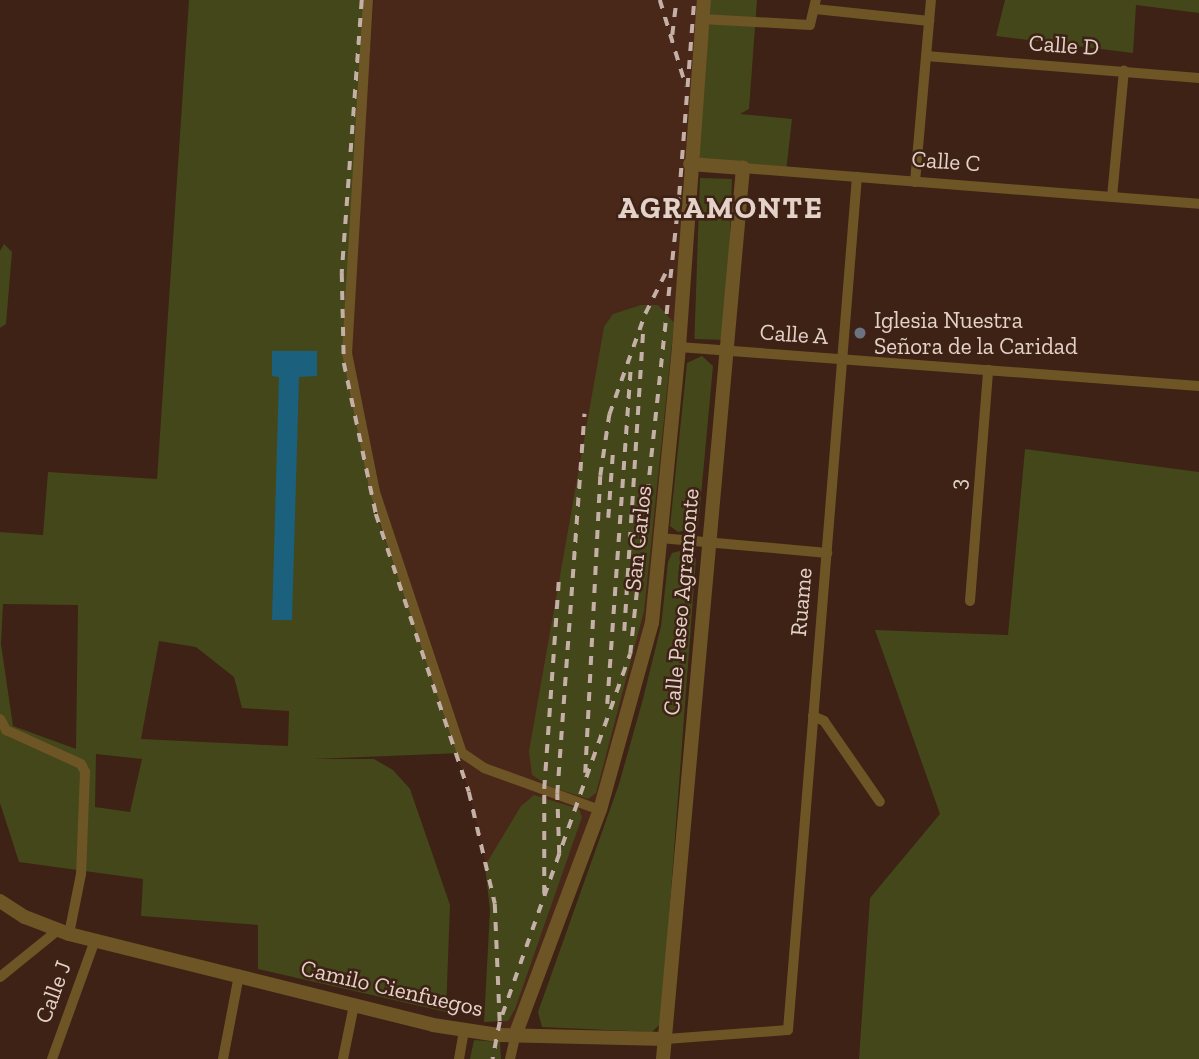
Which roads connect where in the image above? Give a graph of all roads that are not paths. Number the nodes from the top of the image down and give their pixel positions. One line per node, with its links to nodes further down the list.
1 (368, 0): 28 (street)
2 (704, 0): 5 (street, San Carlos)
3 (931, 0): 6 (street)
4 (815, 5): 5 (street); 6 (street)
5 (702, 19): 10 (street, San Carlos)
6 (929, 21): 7 (street)
7 (926, 56): 8 (street, Calle D); 13 (street)
8 (1124, 71): 9 (street, Calle D); 14 (street)
9 (1199, 78)
10 (690, 164): 11 (street, Calle C); 16 (street, San Carlos)
11 (743, 168): 12 (street, Calle C); 17 (street, Calle Paseo Agramonte)
12 (857, 177): 13 (street, Calle C); 18 (street, Ruame)
13 (915, 182): 14 (street, Calle C)
14 (1112, 197): 15 (street, Calle C)
15 (1199, 204)
16 (679, 347): 17 (street, Calle A); 21 (street, San Carlos)
17 (727, 350): 18 (street, Calle A); 22 (street, Calle Paseo Agramonte)
18 (842, 359): 19 (street, Calle A); 23 (street, Ruame)
19 (988, 370): 20 (street, Calle A); 24 (street, 3)
20 (1199, 386)
21 (660, 538): 22 (street); 28 (street, San Carlos)
22 (709, 540): 23 (street); 38 (street, Calle Paseo Agramonte)
23 (827, 553): 25 (street, Ruame)
24 (970, 601)
25 (813, 716): 27 (street); 36 (street, Ruame)
26 (0, 719): 30 (street)
27 (880, 802)
28 (600, 810): 37 (street, San Carlos)
29 (0, 901): 30 (street, Camilo Cienfuegos)
30 (64, 932): 31 (street, Camilo Cienfuegos); 33 (street)
31 (95, 940): 32 (street, Camilo Cienfuegos); 39 (street, Calle J)
32 (239, 975): 34 (street, Camilo Cienfuegos); 40 (street)
33 (0, 977)
34 (354, 1005): 35 (street, Camilo Cienfuegos); 41 (street)
35 (464, 1030): 37 (street, Camilo Cienfuegos); 42 (street)
36 (788, 1030): 38 (street, Camilo Cienfuegos)
37 (516, 1033): 38 (street, Camilo Cienfuegos); 43 (street, San Carlos)
38 (666, 1039): 44 (street, Calle Paseo Agramonte)
39 (52, 1059)
40 (223, 1059)
41 (343, 1059)
42 (459, 1059)
43 (510, 1059)
44 (663, 1059)

